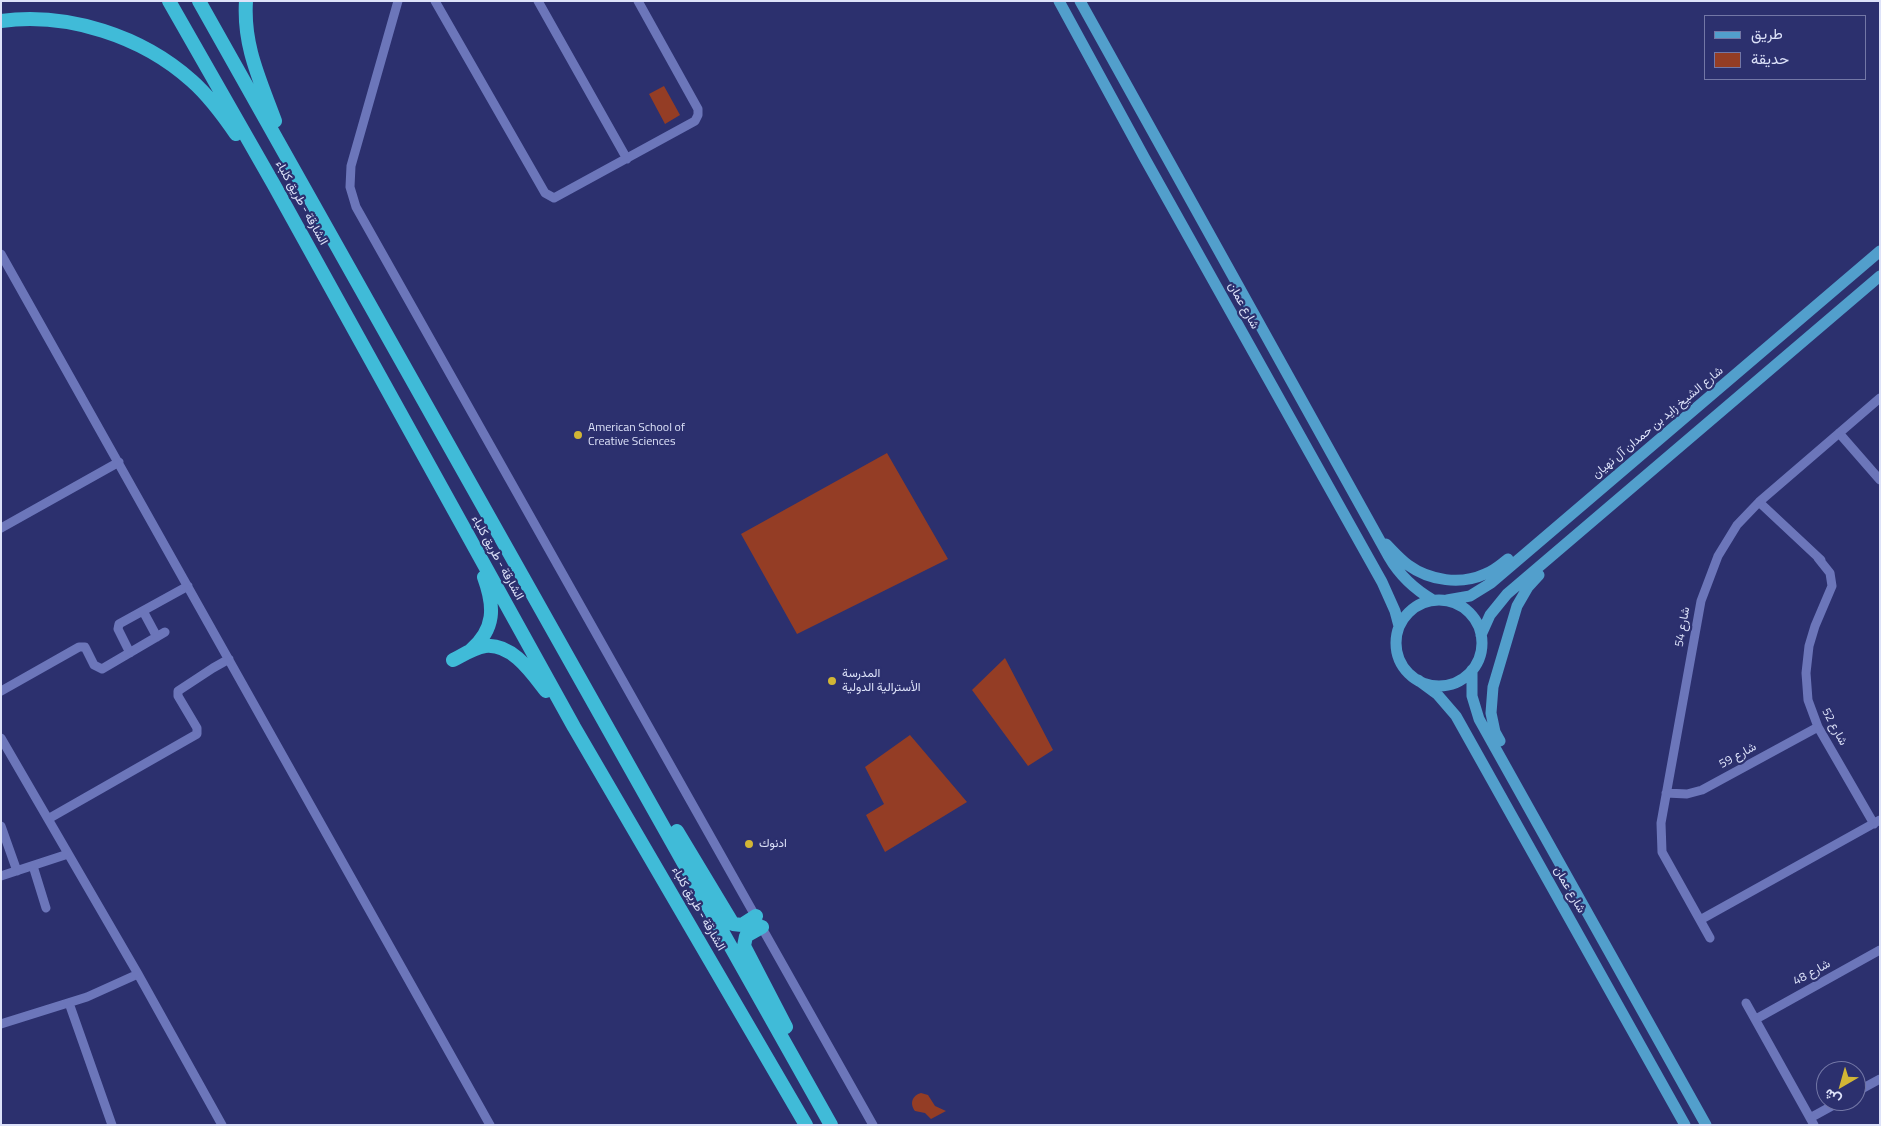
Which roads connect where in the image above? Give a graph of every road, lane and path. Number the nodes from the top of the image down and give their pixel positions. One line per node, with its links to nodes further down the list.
1 (169, 1): 13 (highway, الشارقة - طريق كلباء)
2 (199, 1): 11 (highway, الشارقة - طريق كلباء)
3 (246, 1): 11 (highway)
4 (398, 1): 56 (street)
5 (435, 1): 12 (street)
6 (538, 1): 12 (street)
7 (638, 1): 12 (street)
8 (1059, 1): 31 (main road, شارع عمان)
9 (1080, 1): 23 (main road, شارع عمان)
10 (1, 21): 13 (highway)
11 (281, 146): 46 (highway, الشارقة - طريق كلباء)
12 (627, 159)
13 (274, 186): 25 (highway, الشارقة - طريق كلباء)
14 (1880, 251): 24 (main road, شارع الشيخ زايد بن حمدان آل نهيان)
15 (1, 254): 19 (street)
16 (1880, 276): 26 (main road)
17 (1880, 398): 18 (street, شارع 54)
18 (1839, 433): 20 (street); 21 (street, شارع 54)
19 (119, 462): 22 (street); 27 (street)
20 (1880, 480)
21 (1759, 502): 41 (street, شارع 52); 45 (street, شارع 54)
22 (1, 528)
23 (1379, 538): 24 (main road); 28 (main road, شارع عمان)
24 (1539, 542): 29 (main road, شارع الشيخ زايد بن حمدان آل نهيان)
25 (472, 545): 33 (highway); 40 (highway, الشارقة - طريق كلباء)
26 (1559, 549): 32 (main road); 44 (main road)
27 (188, 586): 30 (street); 35 (street)
28 (1433, 600): 29 (main road); 31 (main road)
29 (1447, 600): 32 (main road)
30 (143, 611): 34 (street); 34 (street)
31 (1399, 626): 38 (main road)
32 (1481, 636): 37 (main road)
33 (470, 651): 36 (highway); 40 (highway)
34 (130, 653): 39 (street)
35 (229, 659): 47 (street); 72 (street)
36 (453, 660)
37 (1472, 670): 38 (main road); 44 (main road, شارع عمان)
38 (1418, 680): 77 (main road, شارع عمان)
39 (1, 691)
40 (574, 727): 62 (highway, الشارقة - طريق كلباء)
41 (1818, 727): 45 (street, شارع 59); 48 (street, شارع 52)
42 (1, 738): 43 (street)
43 (5, 752): 47 (street)
44 (1512, 778): 78 (main road, شارع عمان)
45 (1666, 793): 55 (street, شارع 54)
46 (656, 812): 56 (highway); 65 (highway, الشارقة - طريق كلباء)
47 (48, 819): 50 (street)
48 (1877, 822): 55 (street)
49 (1, 826): 52 (street)
50 (68, 854): 51 (street); 59 (street)
51 (33, 866): 52 (street); 54 (street)
52 (18, 871): 53 (street)
53 (1, 876)
54 (46, 908)
55 (1700, 920): 57 (street, شارع 54)
56 (759, 922): 65 (highway); 76 (street)
57 (1710, 938)
58 (1880, 950): 63 (street, شارع 48)
59 (138, 974): 60 (street); 71 (street)
60 (69, 1003): 64 (street); 70 (street)
61 (1746, 1003): 63 (street)
62 (744, 1016): 73 (highway); 74 (highway, الشارقة - طريق كلباء)
63 (1756, 1019): 69 (street)
64 (1, 1024)
65 (796, 1064): 75 (highway, الشارقة - طريق كلباء)
66 (1880, 1079): 67 (street)
67 (1866, 1087)
68 (1827, 1111): 69 (street)
69 (1812, 1122)
70 (112, 1125)
71 (222, 1125)
72 (490, 1125)
73 (800, 1125)
74 (806, 1125)
75 (831, 1125)
76 (873, 1125)
77 (1685, 1125)
78 (1706, 1125)

